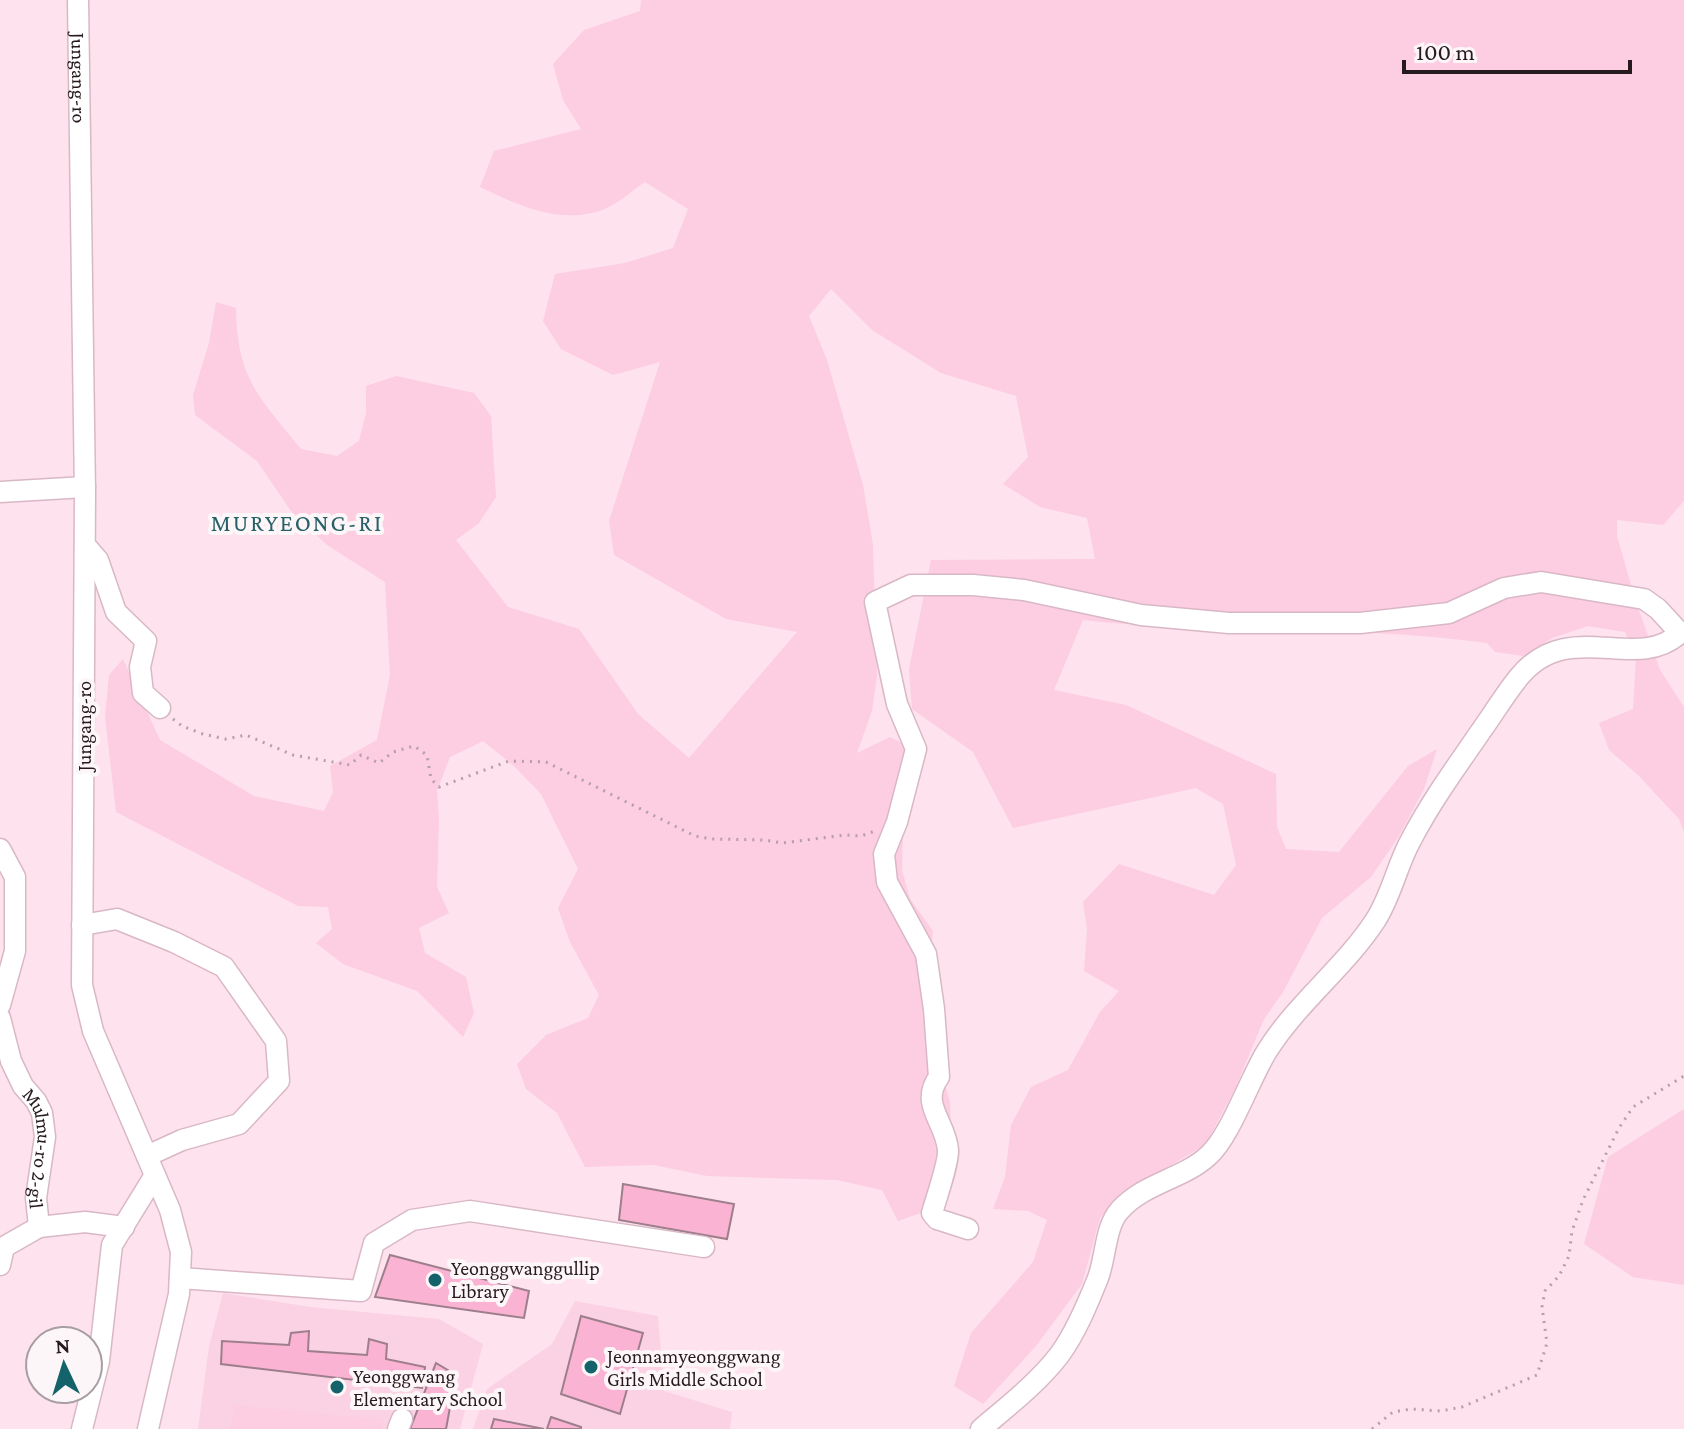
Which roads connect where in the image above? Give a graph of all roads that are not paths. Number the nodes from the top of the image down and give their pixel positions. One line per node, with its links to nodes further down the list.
1 (78, 0): 2 (street, Jungang-ro)
2 (85, 487): 3 (street); 4 (street, Jungang-ro)
3 (0, 492)
4 (85, 545): 5 (street); 7 (street, Jungang-ro)
5 (160, 708)
6 (0, 849): 8 (street)
7 (82, 925): 10 (street, Jungang-ro); 10 (street)
8 (0, 1005)
9 (0, 1018): 12 (street, Mulmu-ro 2-gil)
10 (147, 1156): 11 (street, Jungang-ro)
11 (155, 1175): 13 (street); 17 (street, Jungang-ro)
12 (39, 1227): 13 (street); 16 (street, Mulmu-ro 2-gil)
13 (124, 1227): 18 (street)
14 (968, 1229): 20 (street)
15 (704, 1247): 17 (street)
16 (0, 1265)
17 (180, 1278): 19 (street, Jungang-ro)
18 (82, 1429)
19 (148, 1429)
20 (981, 1429)

